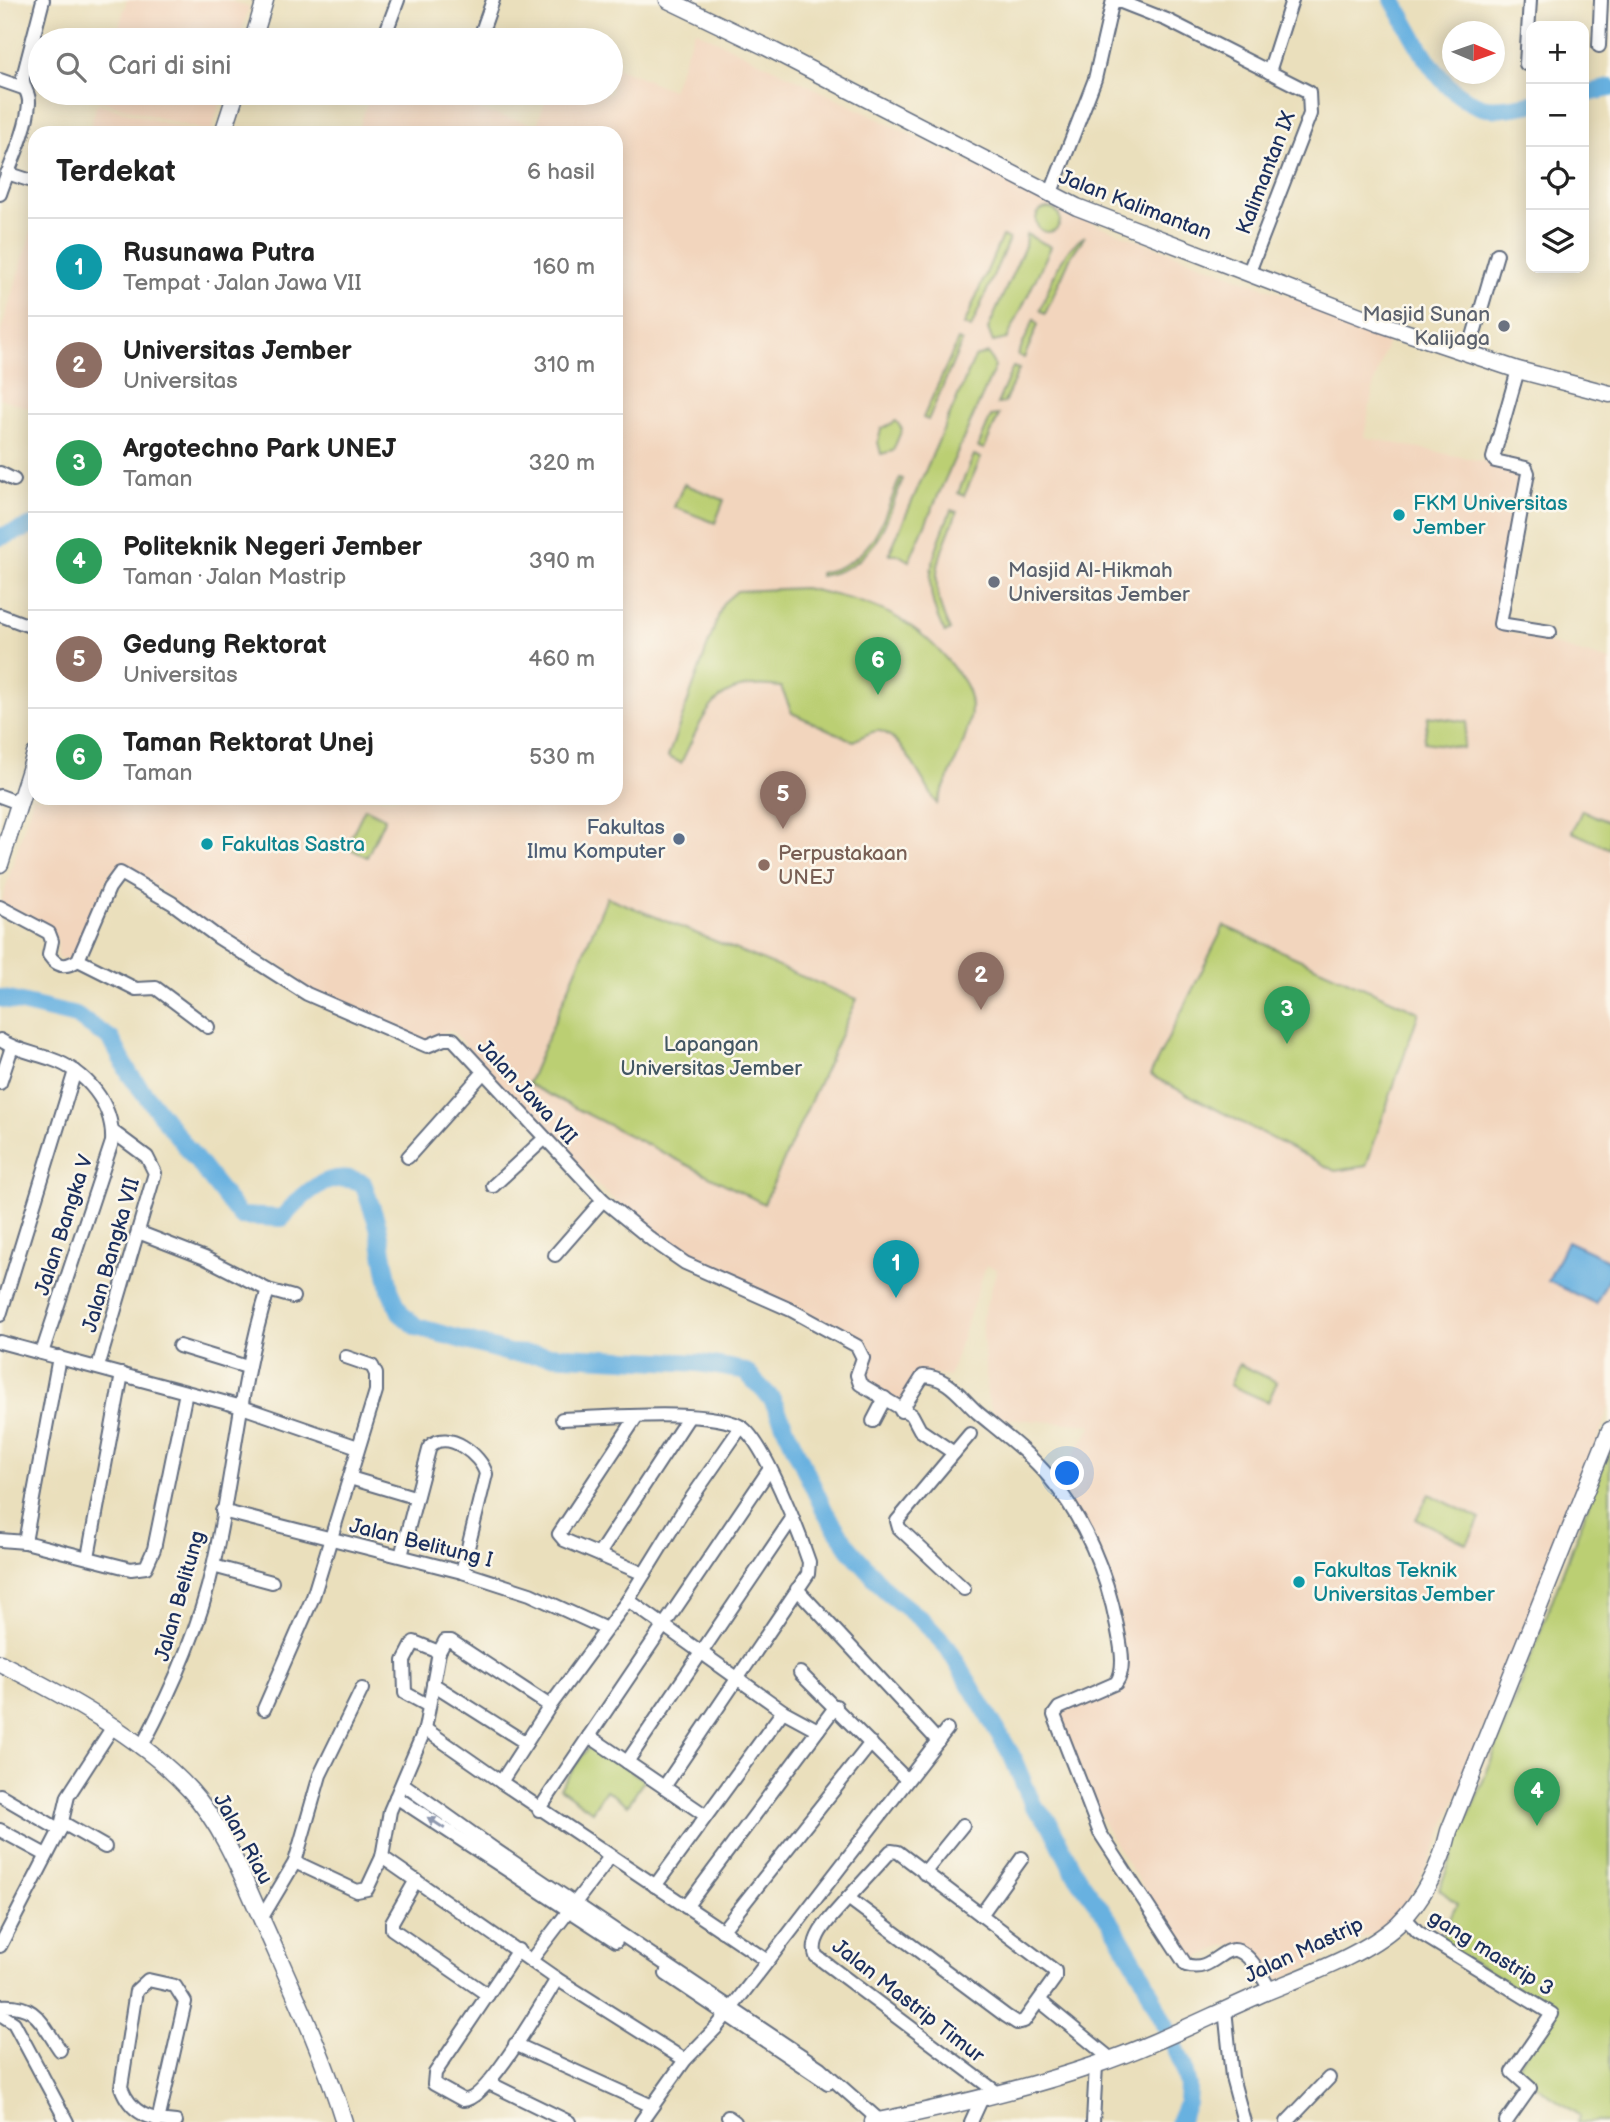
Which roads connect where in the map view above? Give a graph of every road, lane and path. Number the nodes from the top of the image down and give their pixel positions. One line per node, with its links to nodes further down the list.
1 (43, 0): 11 (street)
2 (265, 0): 12 (main road)
3 (398, 0): 13 (street)
4 (493, 0): 14 (street)
5 (670, 0): 27 (main road, Jalan Kalimantan)
6 (1115, 0): 17 (street, Kalimantan IX); 27 (street)
7 (1292, 0): 17 (street)
8 (1530, 0): 10 (street)
9 (1601, 0): 15 (street)
10 (1529, 21)
11 (36, 28)
12 (257, 28)
13 (388, 28)
14 (483, 28)
15 (1599, 46)
16 (28, 57): 19 (street)
17 (1269, 72): 29 (street, Kalimantan IX)
18 (0, 80): 19 (street)
19 (23, 88): 20 (street)
20 (28, 94)
21 (29, 105): 24 (street)
22 (232, 105): 23 (main road)
23 (225, 126)
24 (7, 173): 25 (street); 26 (street)
25 (28, 180)
26 (0, 194)
27 (1050, 195): 29 (main road, Jalan Kalimantan)
28 (1497, 254): 30 (street)
29 (1249, 272): 30 (main road, Jalan Kalimantan)
30 (1468, 354): 31 (main road, Jalan Kalimantan)
31 (1518, 370): 32 (main road, Jalan Kalimantan); 37 (street)
32 (1610, 394)
33 (0, 473): 34 (street)
34 (14, 480)
35 (0, 615): 36 (street)
36 (28, 625)
37 (1550, 632)
38 (28, 775): 40 (main road)
39 (0, 796): 40 (street)
40 (19, 803): 41 (main road)
41 (1, 855)
42 (0, 906): 43 (street)
43 (78, 960): 44 (street); 48 (street, Jalan Jawa VII)
44 (208, 1027)
45 (0, 1040): 46 (street)
46 (12, 1047): 47 (street); 49 (street)
47 (75, 1071): 50 (street, Jalan Bangka V); 59 (street)
48 (483, 1073): 51 (street, Jalan Jawa VII); 52 (street)
49 (0, 1083)
50 (112, 1131): 55 (street, Jalan Bangka VII); 62 (street, Jalan Bangka V)
51 (544, 1139): 53 (street); 54 (street, Jalan Jawa VII)
52 (408, 1157)
53 (493, 1186)
54 (603, 1200): 56 (street); 69 (street, Jalan Jawa VII)
55 (138, 1232): 57 (street); 65 (street, Jalan Bangka VII)
56 (555, 1255)
57 (268, 1290): 58 (street); 66 (street, Jalan Belitung)
58 (293, 1297)
59 (0, 1315)
60 (0, 1342): 62 (street)
61 (179, 1346): 66 (street)
62 (43, 1353): 63 (street)
63 (59, 1357): 65 (street); 88 (street)
64 (346, 1357): 79 (street)
65 (98, 1367): 67 (street)
66 (247, 1367): 70 (street, Jalan Belitung)
67 (122, 1374): 68 (street); 91 (street)
68 (186, 1392): 70 (street); 91 (street)
69 (885, 1398): 71 (street, Jalan Jawa VII); 75 (street)
70 (242, 1407): 79 (street); 84 (street, Jalan Belitung)
71 (901, 1411): 80 (street, Jalan Jawa VII); 156 (street)
72 (638, 1416): 73 (street); 74 (street); 89 (street)
73 (688, 1418): 76 (street); 89 (street)
74 (562, 1419)
75 (873, 1421)
76 (741, 1427): 81 (street); 94 (street)
77 (1610, 1430): 148 (main road, Jalan Mastrip)
78 (970, 1434): 80 (street)
79 (358, 1447): 82 (street)
80 (954, 1452): 96 (street)
81 (769, 1470): 85 (street); 99 (street)
82 (350, 1478): 83 (street); 87 (street)
83 (414, 1497): 90 (street); 93 (street)
84 (222, 1511): 87 (street, Jalan Belitung I); 92 (street, Jalan Belitung)
85 (791, 1520): 97 (street); 102 (street)
86 (0, 1540): 88 (street)
87 (330, 1540): 90 (street, Jalan Belitung I); 111 (street)
88 (25, 1542): 91 (street)
89 (599, 1554): 94 (street)
90 (401, 1556): 93 (street, Jalan Belitung I)
91 (88, 1557)
92 (213, 1566): 95 (street); 121 (street, Jalan Belitung)
93 (462, 1572): 100 (street, Jalan Belitung I)
94 (644, 1574): 98 (street)
95 (272, 1582)
96 (964, 1589)
97 (797, 1590): 105 (street); 118 (street)
98 (628, 1600): 99 (street); 100 (street)
99 (662, 1626): 102 (street); 117 (street)
100 (604, 1628): 109 (street)
101 (439, 1652): 106 (street); 108 (street); 109 (street)
102 (700, 1653): 105 (street); 122 (street)
103 (0, 1663): 113 (main road, Jalan Riau)
104 (800, 1673): 110 (street)
105 (738, 1679): 112 (street); 126 (street)
106 (433, 1684): 108 (street); 120 (street)
107 (362, 1689): 140 (street)
108 (429, 1706): 114 (street)
109 (550, 1706): 120 (street)
110 (835, 1706): 116 (street); 119 (street)
111 (264, 1709)
112 (783, 1710): 116 (street); 130 (street)
113 (112, 1728): 121 (main road, Jalan Riau); 132 (street)
114 (425, 1729): 124 (street); 125 (street)
115 (947, 1729): 118 (street)
116 (818, 1730): 145 (street)
117 (589, 1736): 122 (street); 129 (street)
118 (938, 1741): 123 (street)
119 (871, 1743): 123 (street); 150 (street)
120 (526, 1744): 124 (street)
121 (141, 1748): 149 (main road, Jalan Riau)
122 (627, 1762): 126 (street)
123 (907, 1780): 154 (street)
124 (500, 1782): 129 (street)
125 (403, 1784): 128 (street); 135 (street)
126 (664, 1787): 130 (street)
127 (0, 1796): 132 (street)
128 (396, 1797): 135 (street, one-way to 128); 137 (street)
129 (539, 1810): 138 (street)
130 (705, 1815): 143 (street)
131 (962, 1825): 141 (street)
132 (61, 1827): 134 (street); 136 (street)
133 (0, 1830): 136 (street)
134 (105, 1847)
135 (491, 1854): 146 (street)
136 (46, 1855): 151 (street)
137 (382, 1857): 140 (street); 142 (street)
138 (610, 1857): 143 (street); 146 (street)
139 (1022, 1858): 147 (street)
140 (295, 1862): 149 (street)
141 (924, 1872): 144 (street); 147 (street)
142 (416, 1880): 152 (street); 157 (street)
143 (655, 1886): 145 (street)
144 (848, 1898): 158 (street); 169 (street, Jalan Mastrip Timur)
145 (686, 1907): 150 (street)
146 (572, 1908): 153 (street); 161 (street)
147 (981, 1915): 158 (street)
148 (1404, 1917): 156 (main road, Jalan Mastrip); 183 (street, gang mastrip 3)
149 (261, 1919): 176 (main road, Jalan Riau)
150 (723, 1931): 154 (street)
151 (0, 1946)
152 (518, 1950): 153 (street); 157 (street)
153 (532, 1959): 155 (street)
154 (766, 1960): 161 (street)
155 (557, 1979): 163 (street); 165 (street)
156 (1267, 1985): 160 (main road, Jalan Mastrip)
157 (488, 1995): 168 (street)
158 (1040, 2001): 166 (street)
159 (0, 2006): 164 (street)
160 (1225, 2009): 166 (main road, Jalan Mastrip); 181 (street)
161 (729, 2011): 165 (street); 173 (street)
162 (0, 2014): 174 (street)
163 (514, 2044): 168 (street); 171 (street)
164 (60, 2050)
165 (685, 2060): 171 (street)
166 (1103, 2062): 169 (main road, Jalan Mastrip); 180 (street)
167 (1329, 2078): 182 (street)
168 (489, 2082): 177 (street)
169 (999, 2094): 170 (main road, Jalan Mastrip)
170 (982, 2098): 173 (main road, Jalan Mastrip); 179 (street)
171 (652, 2106): 178 (street)
172 (152, 2121): 172 (street); 175 (street)
173 (876, 2121)
174 (67, 2122)
175 (176, 2122)
176 (344, 2122)
177 (569, 2122)
178 (641, 2122)
179 (971, 2122)
180 (1093, 2122)
181 (1244, 2122)
182 (1287, 2122)
183 (1506, 2122)

